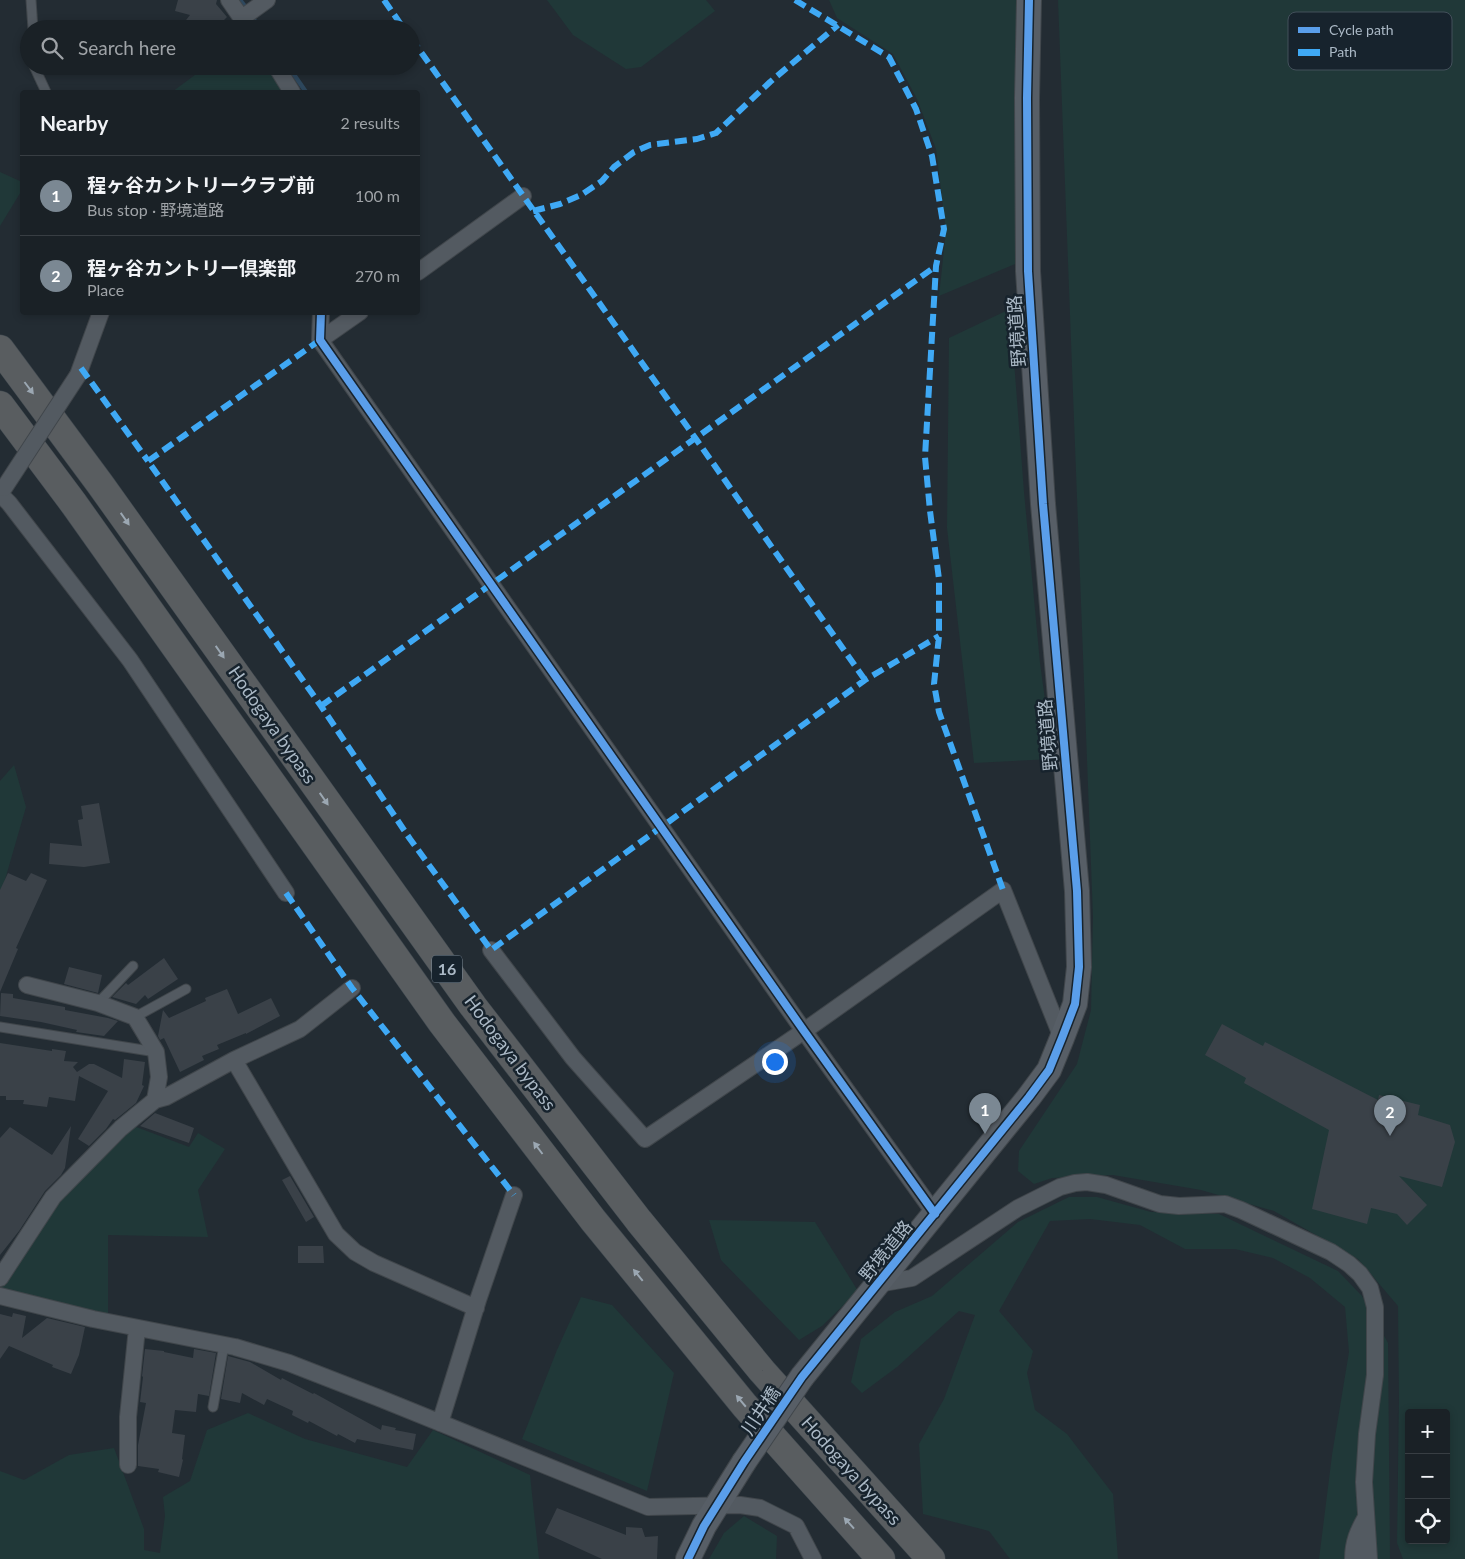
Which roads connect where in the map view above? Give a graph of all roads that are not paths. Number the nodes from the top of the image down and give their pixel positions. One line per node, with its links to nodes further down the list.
1 (31, 0): 5 (lane)
2 (229, 0): 6 (street)
3 (267, 0): 7 (street)
4 (1029, 0): 31 (street, 野境道路)
5 (32, 20)
6 (244, 20)
7 (249, 20)
8 (38, 75): 10 (lane)
9 (282, 75): 11 (street)
10 (45, 90)
11 (291, 90)
12 (523, 196): 13 (street)
13 (420, 271)
14 (100, 315): 20 (street, bridge)
15 (321, 315): 17 (street)
16 (356, 315): 17 (street)
17 (320, 340): 30 (street)
18 (0, 349): 52 (highway, Hodogaya bypass / 16, one-way to 52)
19 (0, 405): 51 (highway, Hodogaya bypass / 16, one-way to 19)
20 (2, 494): 21 (street)
21 (286, 893)
22 (491, 950): 30 (street)
23 (133, 966): 27 (lane)
24 (27, 985): 27 (street)
25 (352, 988): 33 (street)
26 (186, 989): 28 (lane)
27 (98, 1003): 28 (street)
28 (135, 1017): 32 (street)
29 (0, 1027): 32 (lane)
30 (804, 1031): 31 (street); 36 (street)
31 (1062, 1038): 36 (street, 野境道路)
32 (156, 1052): 34 (street)
33 (234, 1060): 34 (street); 40 (street)
34 (156, 1100): 37 (street)
35 (514, 1195): 40 (street)
36 (935, 1214): 38 (street, 野境道路)
37 (0, 1278)
38 (878, 1284): 43 (street, 野境道路); 48 (street)
39 (0, 1296): 41 (street)
40 (476, 1308): 45 (street)
41 (137, 1328): 42 (street); 46 (street)
42 (224, 1345): 44 (lane); 45 (street)
43 (802, 1377): 47 (street, 川井橋, bridge)
44 (213, 1407)
45 (440, 1423): 47 (street)
46 (128, 1465)
47 (718, 1505): 49 (street); 50 (street)
48 (1366, 1516): 53 (street); 54 (street)
49 (688, 1559)
50 (813, 1559)
51 (881, 1559)
52 (932, 1559)
53 (1354, 1559)
54 (1368, 1559)

